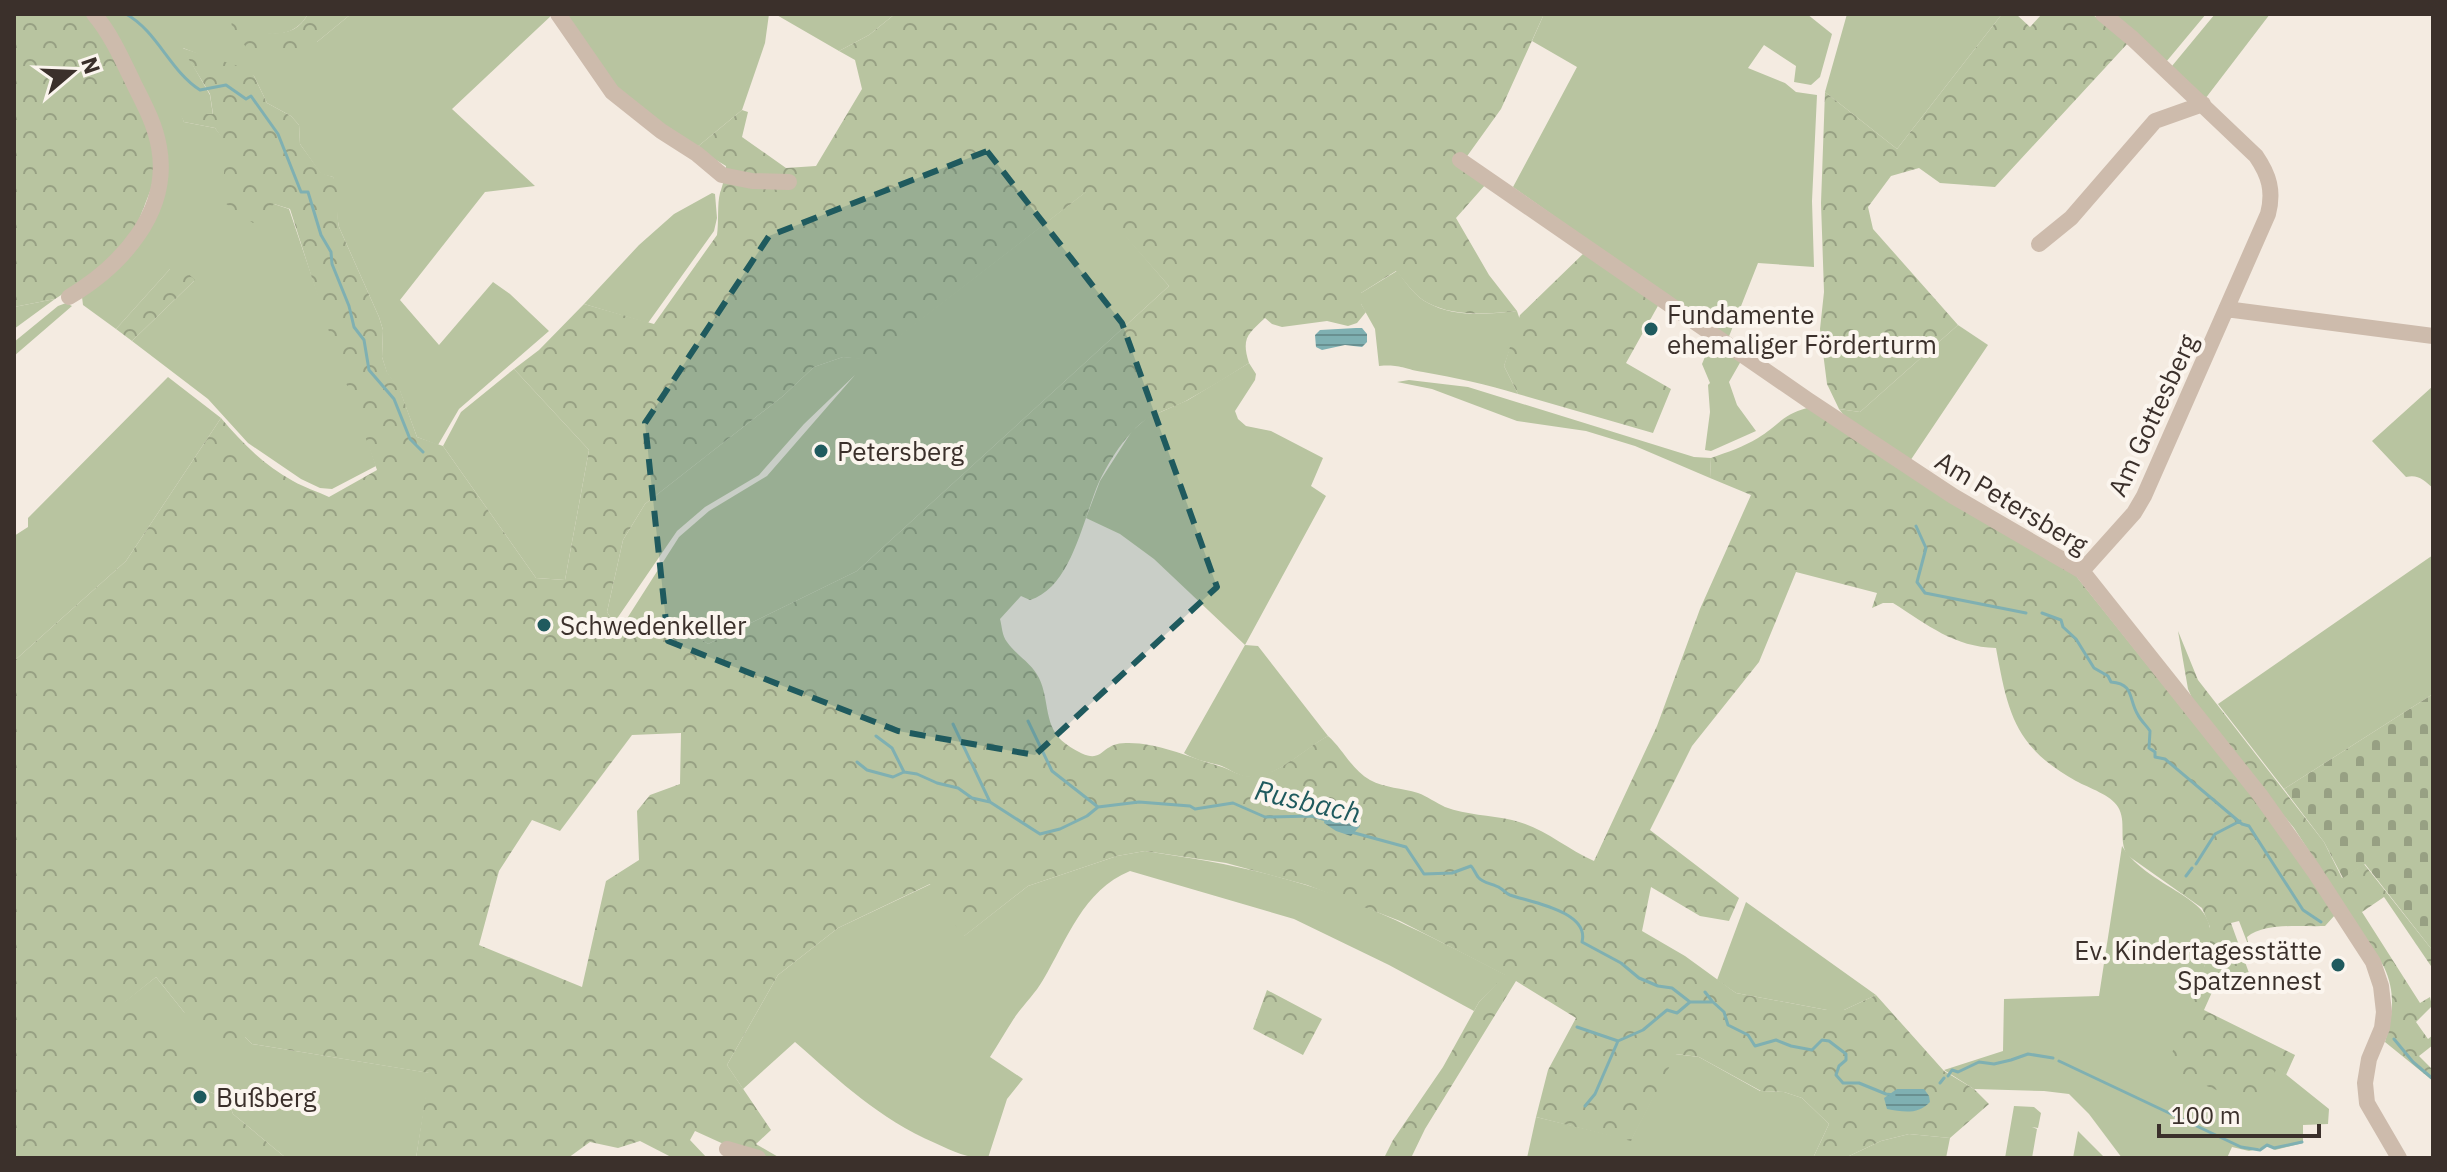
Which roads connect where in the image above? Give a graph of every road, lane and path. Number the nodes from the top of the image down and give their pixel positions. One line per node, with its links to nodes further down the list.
1 (94, 14): 8 (street)
2 (558, 14): 6 (street)
3 (2103, 14): 4 (street, Am Gottesberg)
4 (2203, 104): 7 (street); 9 (street, Am Gottesberg)
5 (1460, 160): 11 (street, Am Petersberg)
6 (789, 182)
7 (2039, 244)
8 (69, 297)
9 (2226, 309): 10 (street); 11 (street, Am Gottesberg)
10 (2433, 336)
11 (2082, 571): 14 (street, Am Petersberg)
12 (727, 1149): 13 (street)
13 (758, 1158)
14 (2399, 1158)

